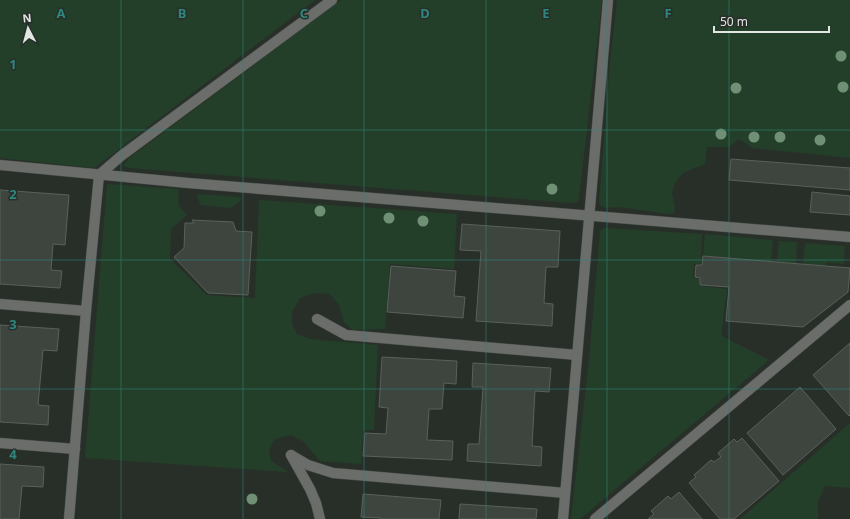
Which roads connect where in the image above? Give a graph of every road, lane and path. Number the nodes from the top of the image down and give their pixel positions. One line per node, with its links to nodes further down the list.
1 (332, 0): 4 (lane)
2 (608, 0): 5 (lane)
3 (0, 165): 4 (lane)
4 (99, 175): 5 (lane); 9 (lane)
5 (589, 215): 6 (lane); 11 (lane)
6 (850, 237)
7 (0, 304): 9 (lane)
8 (850, 305): 18 (lane)
9 (86, 311): 13 (lane)
10 (317, 319): 11 (lane)
11 (577, 355): 14 (lane)
12 (0, 443): 13 (lane)
13 (75, 449): 15 (lane)
14 (565, 493): 16 (lane); 17 (lane)
15 (69, 519)
16 (320, 519)
17 (563, 519)
18 (595, 519)

